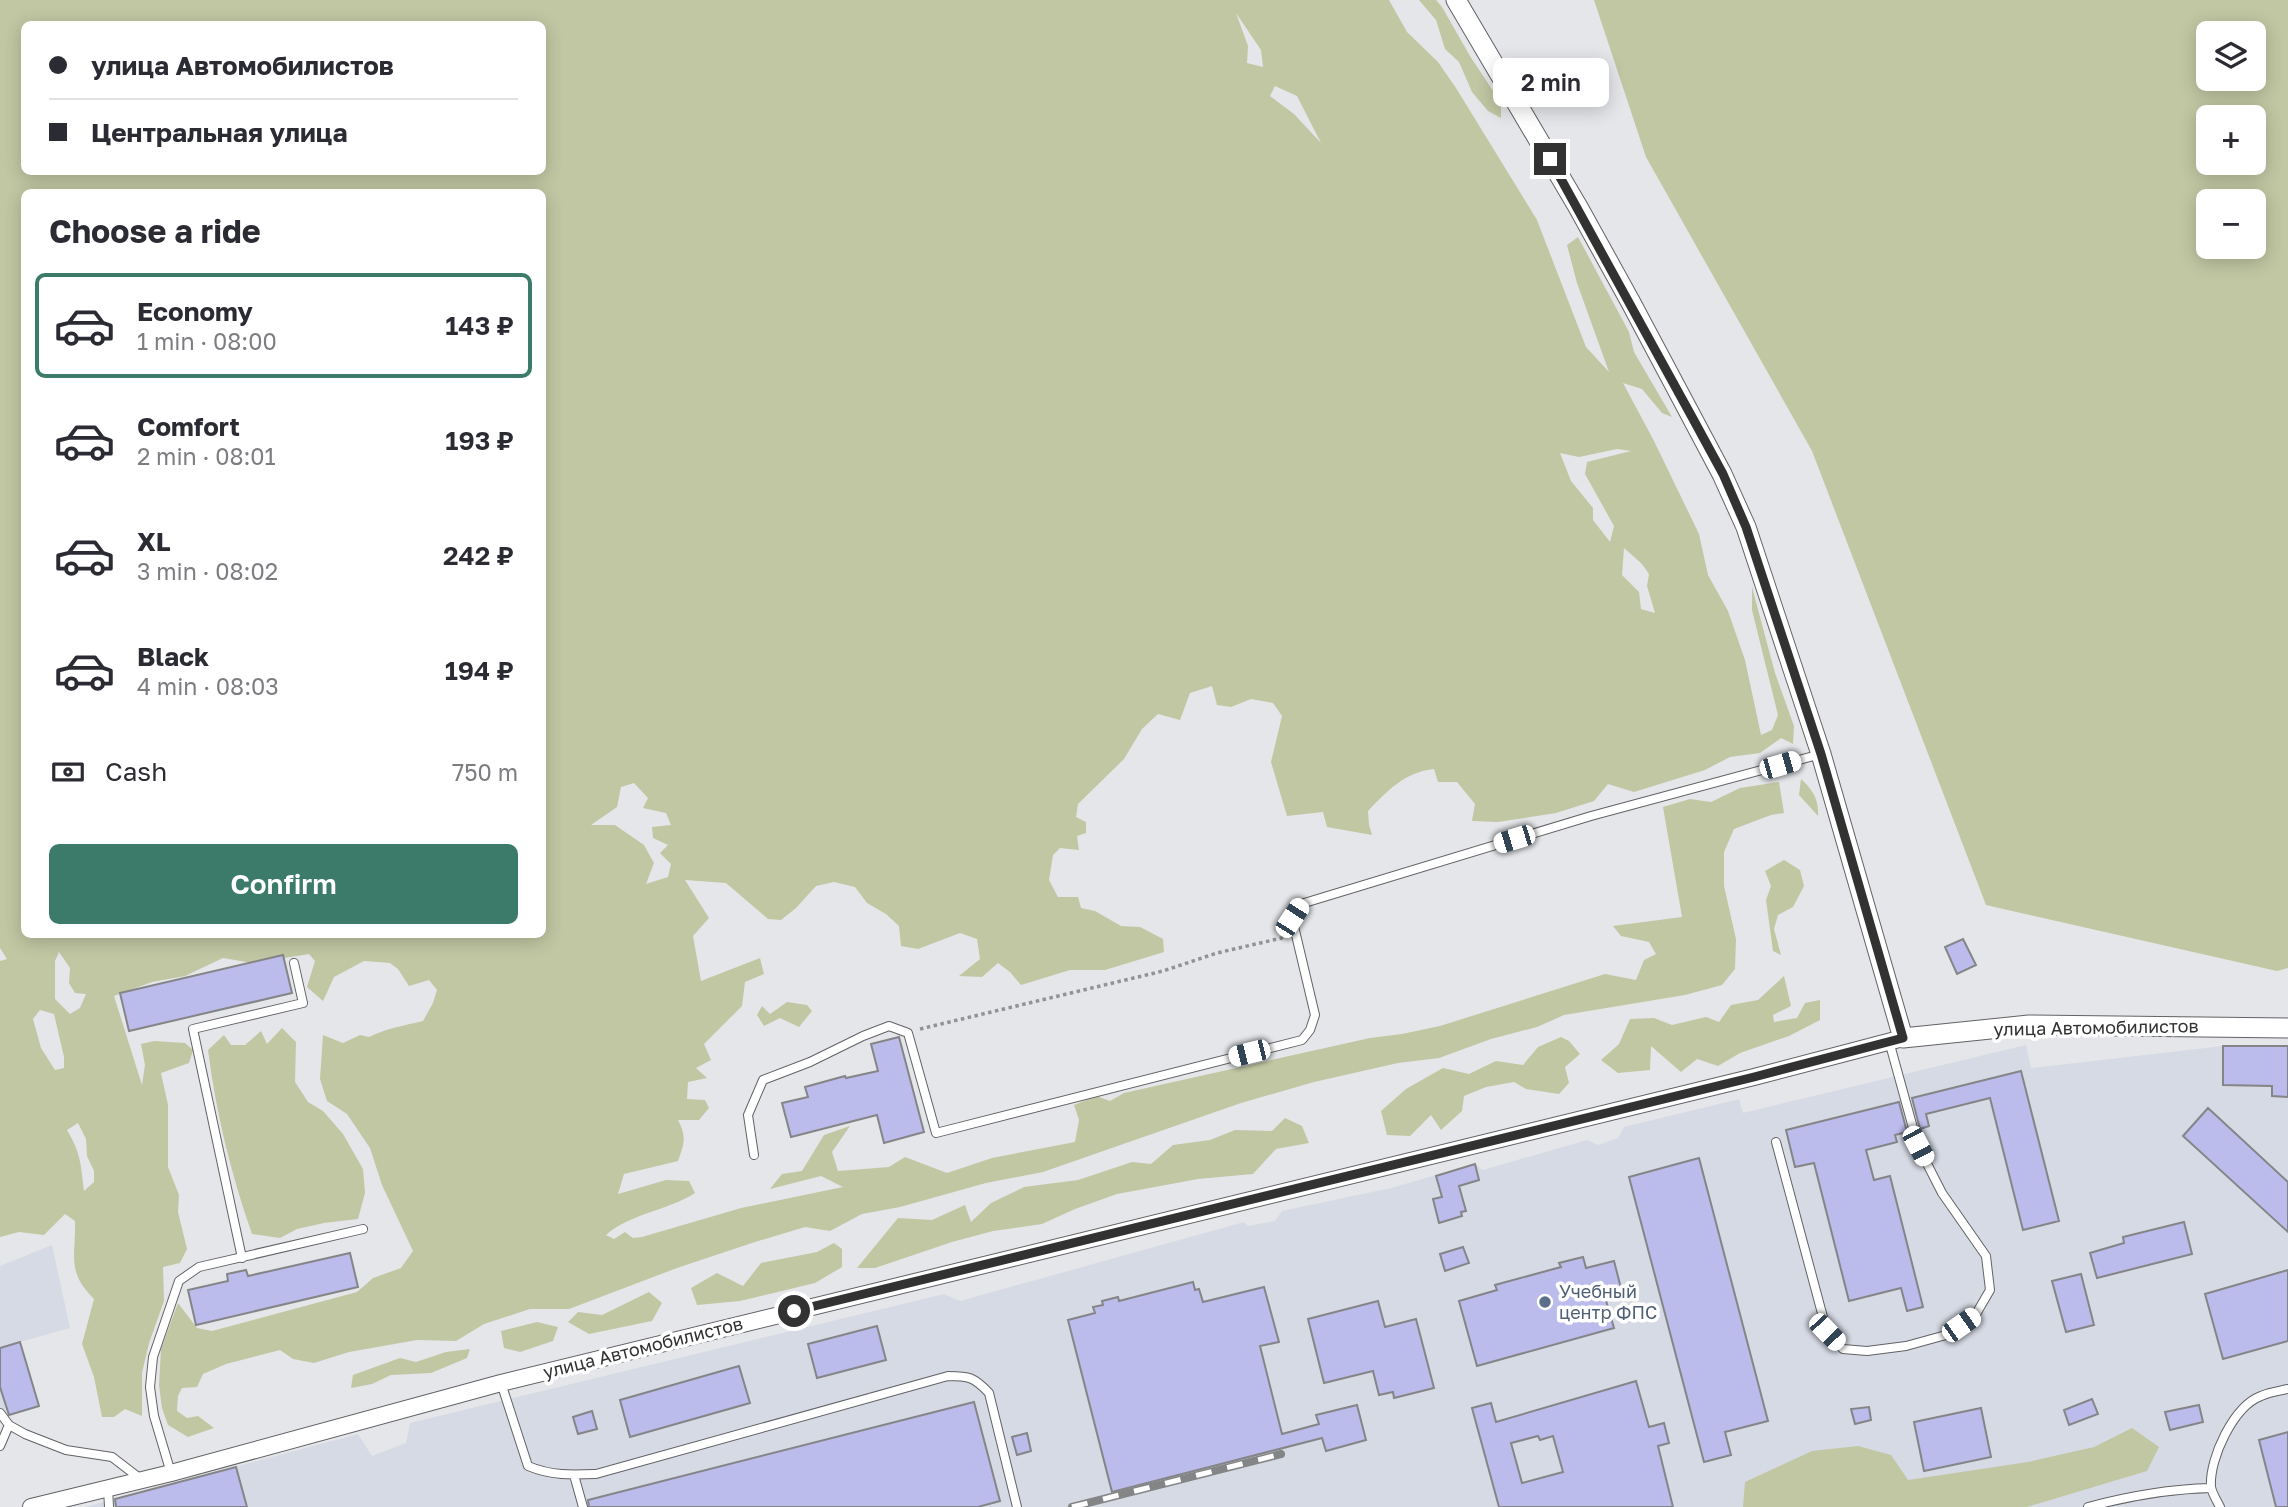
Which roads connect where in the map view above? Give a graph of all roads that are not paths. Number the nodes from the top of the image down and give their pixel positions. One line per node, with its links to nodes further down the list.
1 (1456, 0): 2 (street)
2 (1821, 754): 5 (street); 7 (lane)
3 (294, 962): 9 (lane)
4 (2288, 1028): 5 (street, улица Автомобилистов)
5 (1896, 1039): 6 (lane); 10 (street, улица Автомобилистов)
6 (1776, 1142)
7 (754, 1155)
8 (363, 1228): 9 (lane)
9 (242, 1258): 15 (lane)
10 (501, 1383): 15 (street, улица Автомобилистов); 16 (lane)
11 (2288, 1389): 19 (lane)
12 (0, 1413): 13 (lane)
13 (9, 1424): 14 (lane); 17 (lane)
14 (0, 1446)
15 (171, 1473): 17 (street, улица Автомобилистов)
16 (575, 1475): 22 (lane); 23 (lane)
17 (142, 1480): 18 (street, улица Автомобилистов)
18 (108, 1488): 20 (street, улица Автомобилистов); 21 (lane)
19 (2211, 1488): 24 (lane); 25 (lane)
20 (31, 1507)
21 (109, 1507)
22 (583, 1507)
23 (1017, 1507)
24 (2088, 1507)
25 (2220, 1507)

